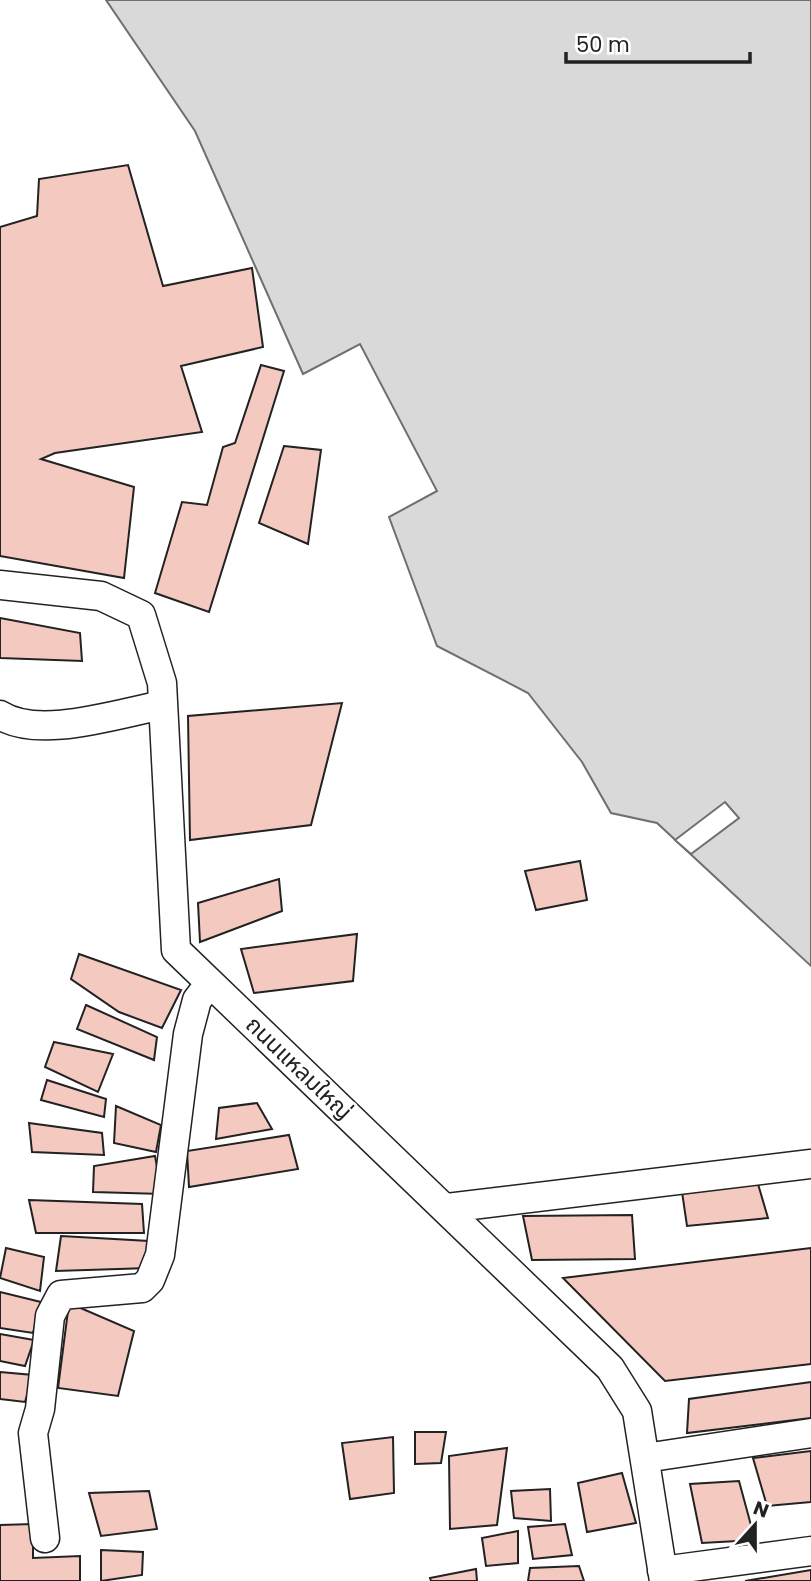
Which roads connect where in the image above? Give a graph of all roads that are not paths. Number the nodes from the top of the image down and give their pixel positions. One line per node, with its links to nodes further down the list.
1 (0, 585): 2 (street, ถนนแหลมใหญ่)
2 (163, 705): 3 (street); 4 (street, ถนนแหลมใหญ่)
3 (0, 715)
4 (210, 983): 6 (street, ถนนแหลมใหญ่); 9 (street)
5 (811, 1164): 6 (street)
6 (447, 1208): 8 (street, ถนนแหลมใหญ่)
7 (811, 1433): 8 (street)
8 (645, 1458): 11 (street, ถนนแหลมใหญ่)
9 (45, 1538)
10 (811, 1551): 11 (street)
11 (663, 1576)

